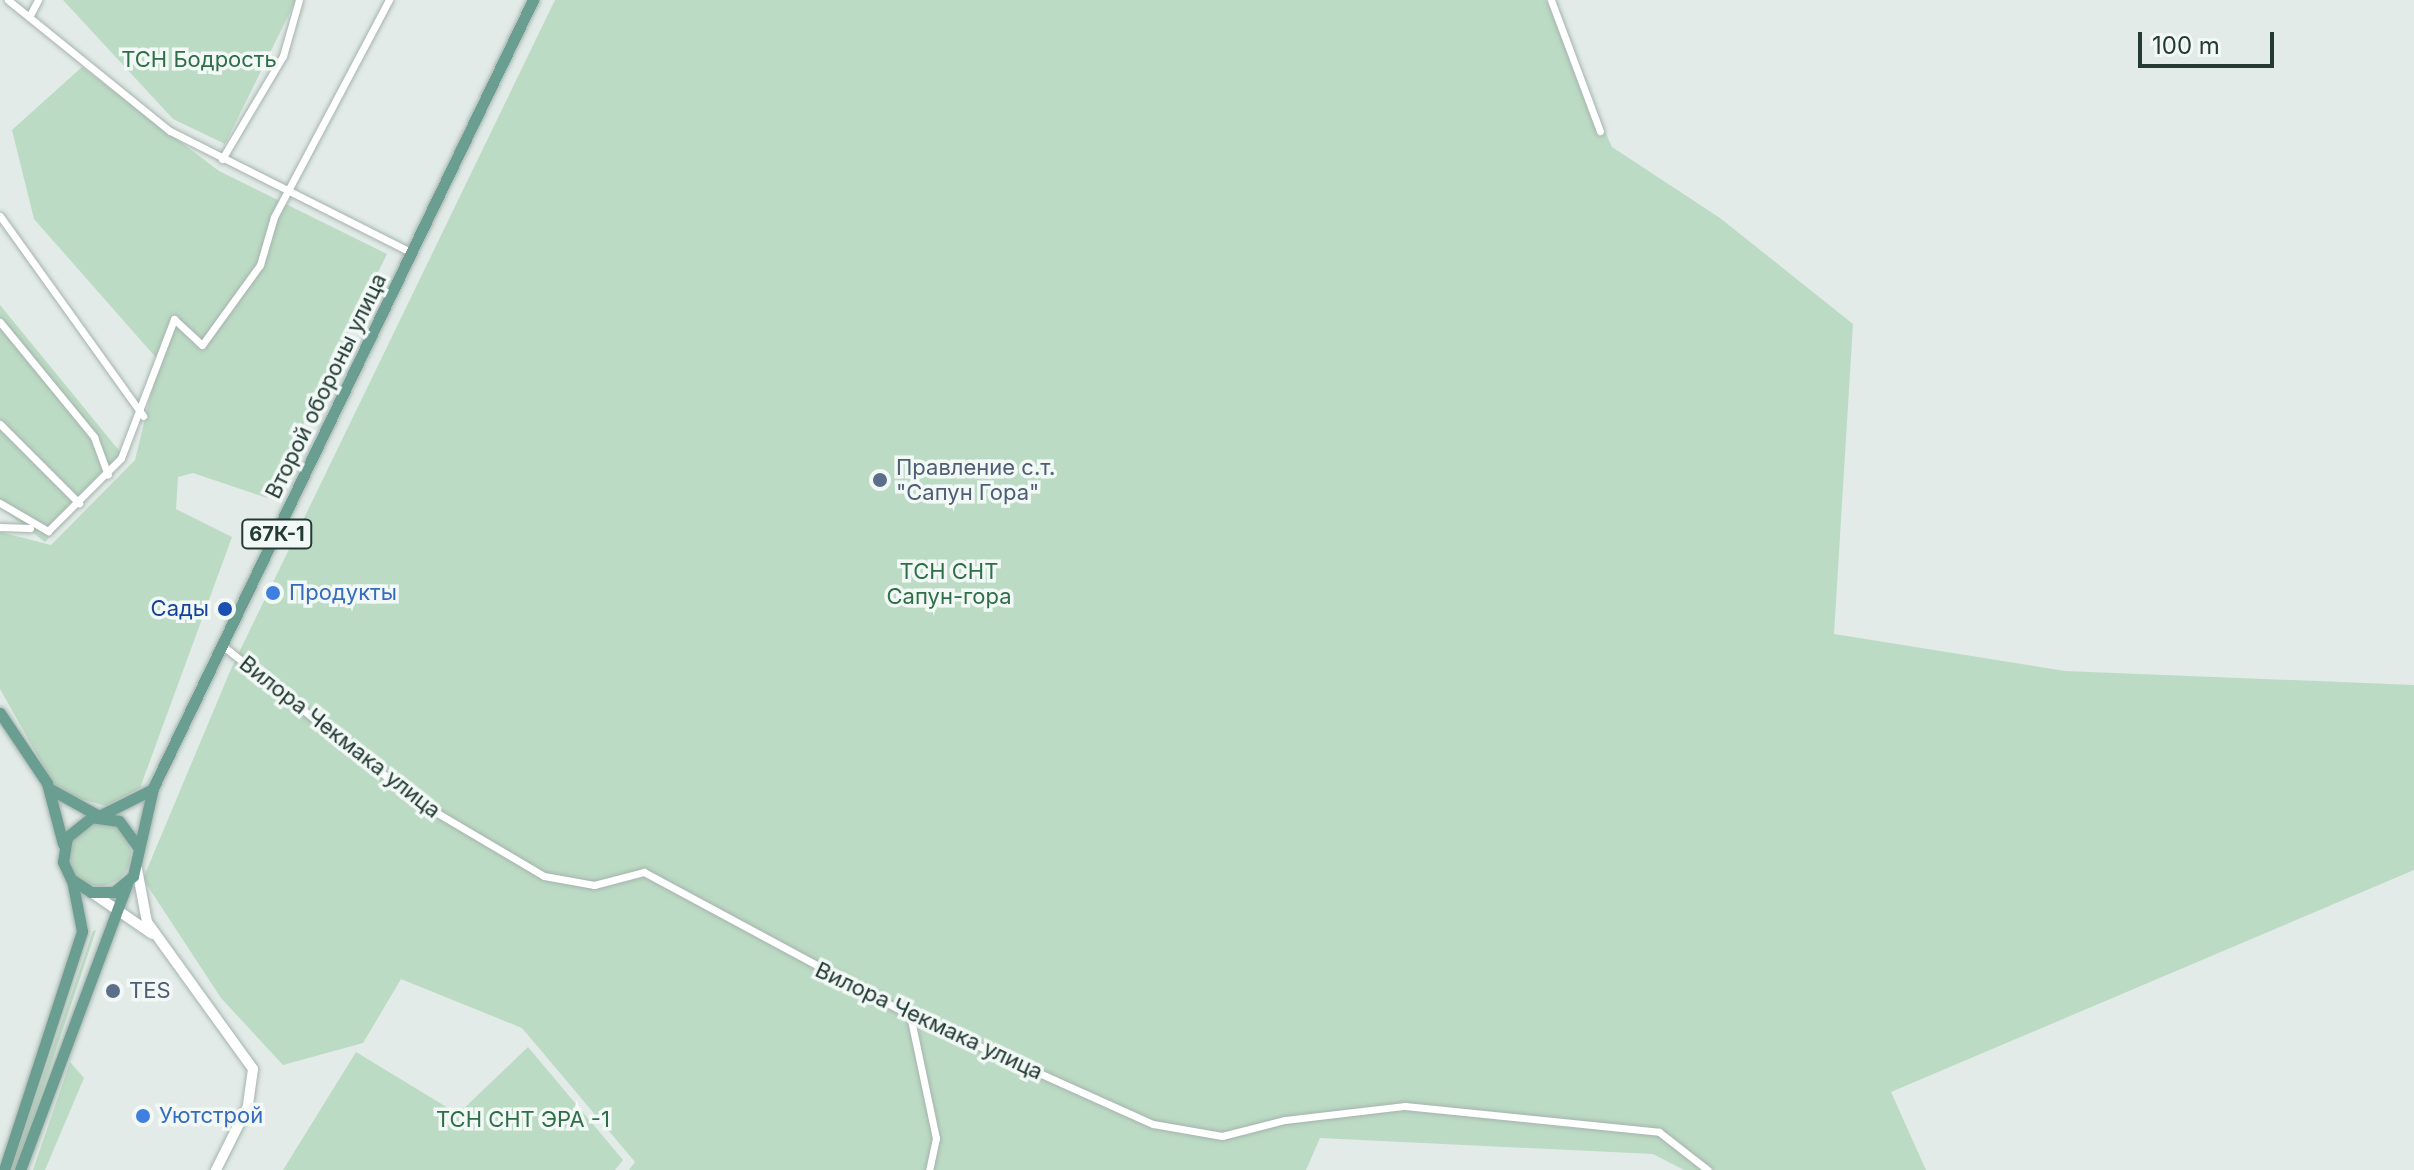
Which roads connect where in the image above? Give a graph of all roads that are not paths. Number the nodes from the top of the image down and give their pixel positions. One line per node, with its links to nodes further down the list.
1 (8, 0): 7 (street)
2 (38, 0): 7 (street)
3 (299, 0): 9 (street)
4 (389, 0): 10 (street)
5 (533, 0): 12 (main road, Второй обороны улица / 67К-1)
6 (1551, 0): 8 (street)
7 (29, 17): 9 (street)
8 (1600, 131)
9 (222, 159): 10 (street)
10 (290, 191): 12 (street); 14 (street)
11 (0, 216): 14 (street)
12 (413, 253): 21 (main road, Второй обороны улица / 67К-1)
13 (0, 322): 16 (street)
14 (143, 416): 16 (street)
15 (0, 424): 18 (street)
16 (108, 475): 18 (street)
17 (0, 503): 20 (street)
18 (79, 503): 20 (street)
19 (0, 527): 20 (street)
20 (38, 529)
21 (223, 646): 24 (main road, Второй обороны улица / 67К-1); 36 (street, Вилора Чекмака улица)
22 (0, 713): 23 (main road)
23 (47, 783): 25 (main road); 26 (main road)
24 (153, 788): 25 (main road); 27 (main road, 67К-1)
25 (99, 816): 26 (main road); 27 (main road)
26 (64, 845): 29 (main road)
27 (138, 847): 28 (main road, 67К-1)
28 (137, 869): 30 (main road); 35 (main road, 67К-1)
29 (71, 879): 31 (main road, 67К-1); 37 (main road)
30 (127, 883): 31 (main road); 32 (main road)
31 (91, 892): 32 (main road, 67К-1)
32 (115, 907): 33 (main road, 67К-1); 34 (main road)
33 (143, 928): 34 (main road); 35 (main road, 67К-1)
34 (103, 933): 38 (main road)
35 (157, 938): 39 (main road, 67К-1)
36 (910, 1015): 40 (street); 41 (street, Вилора Чекмака улица)
37 (4, 1170)
38 (20, 1170)
39 (216, 1170)
40 (929, 1170)
41 (1708, 1170)

